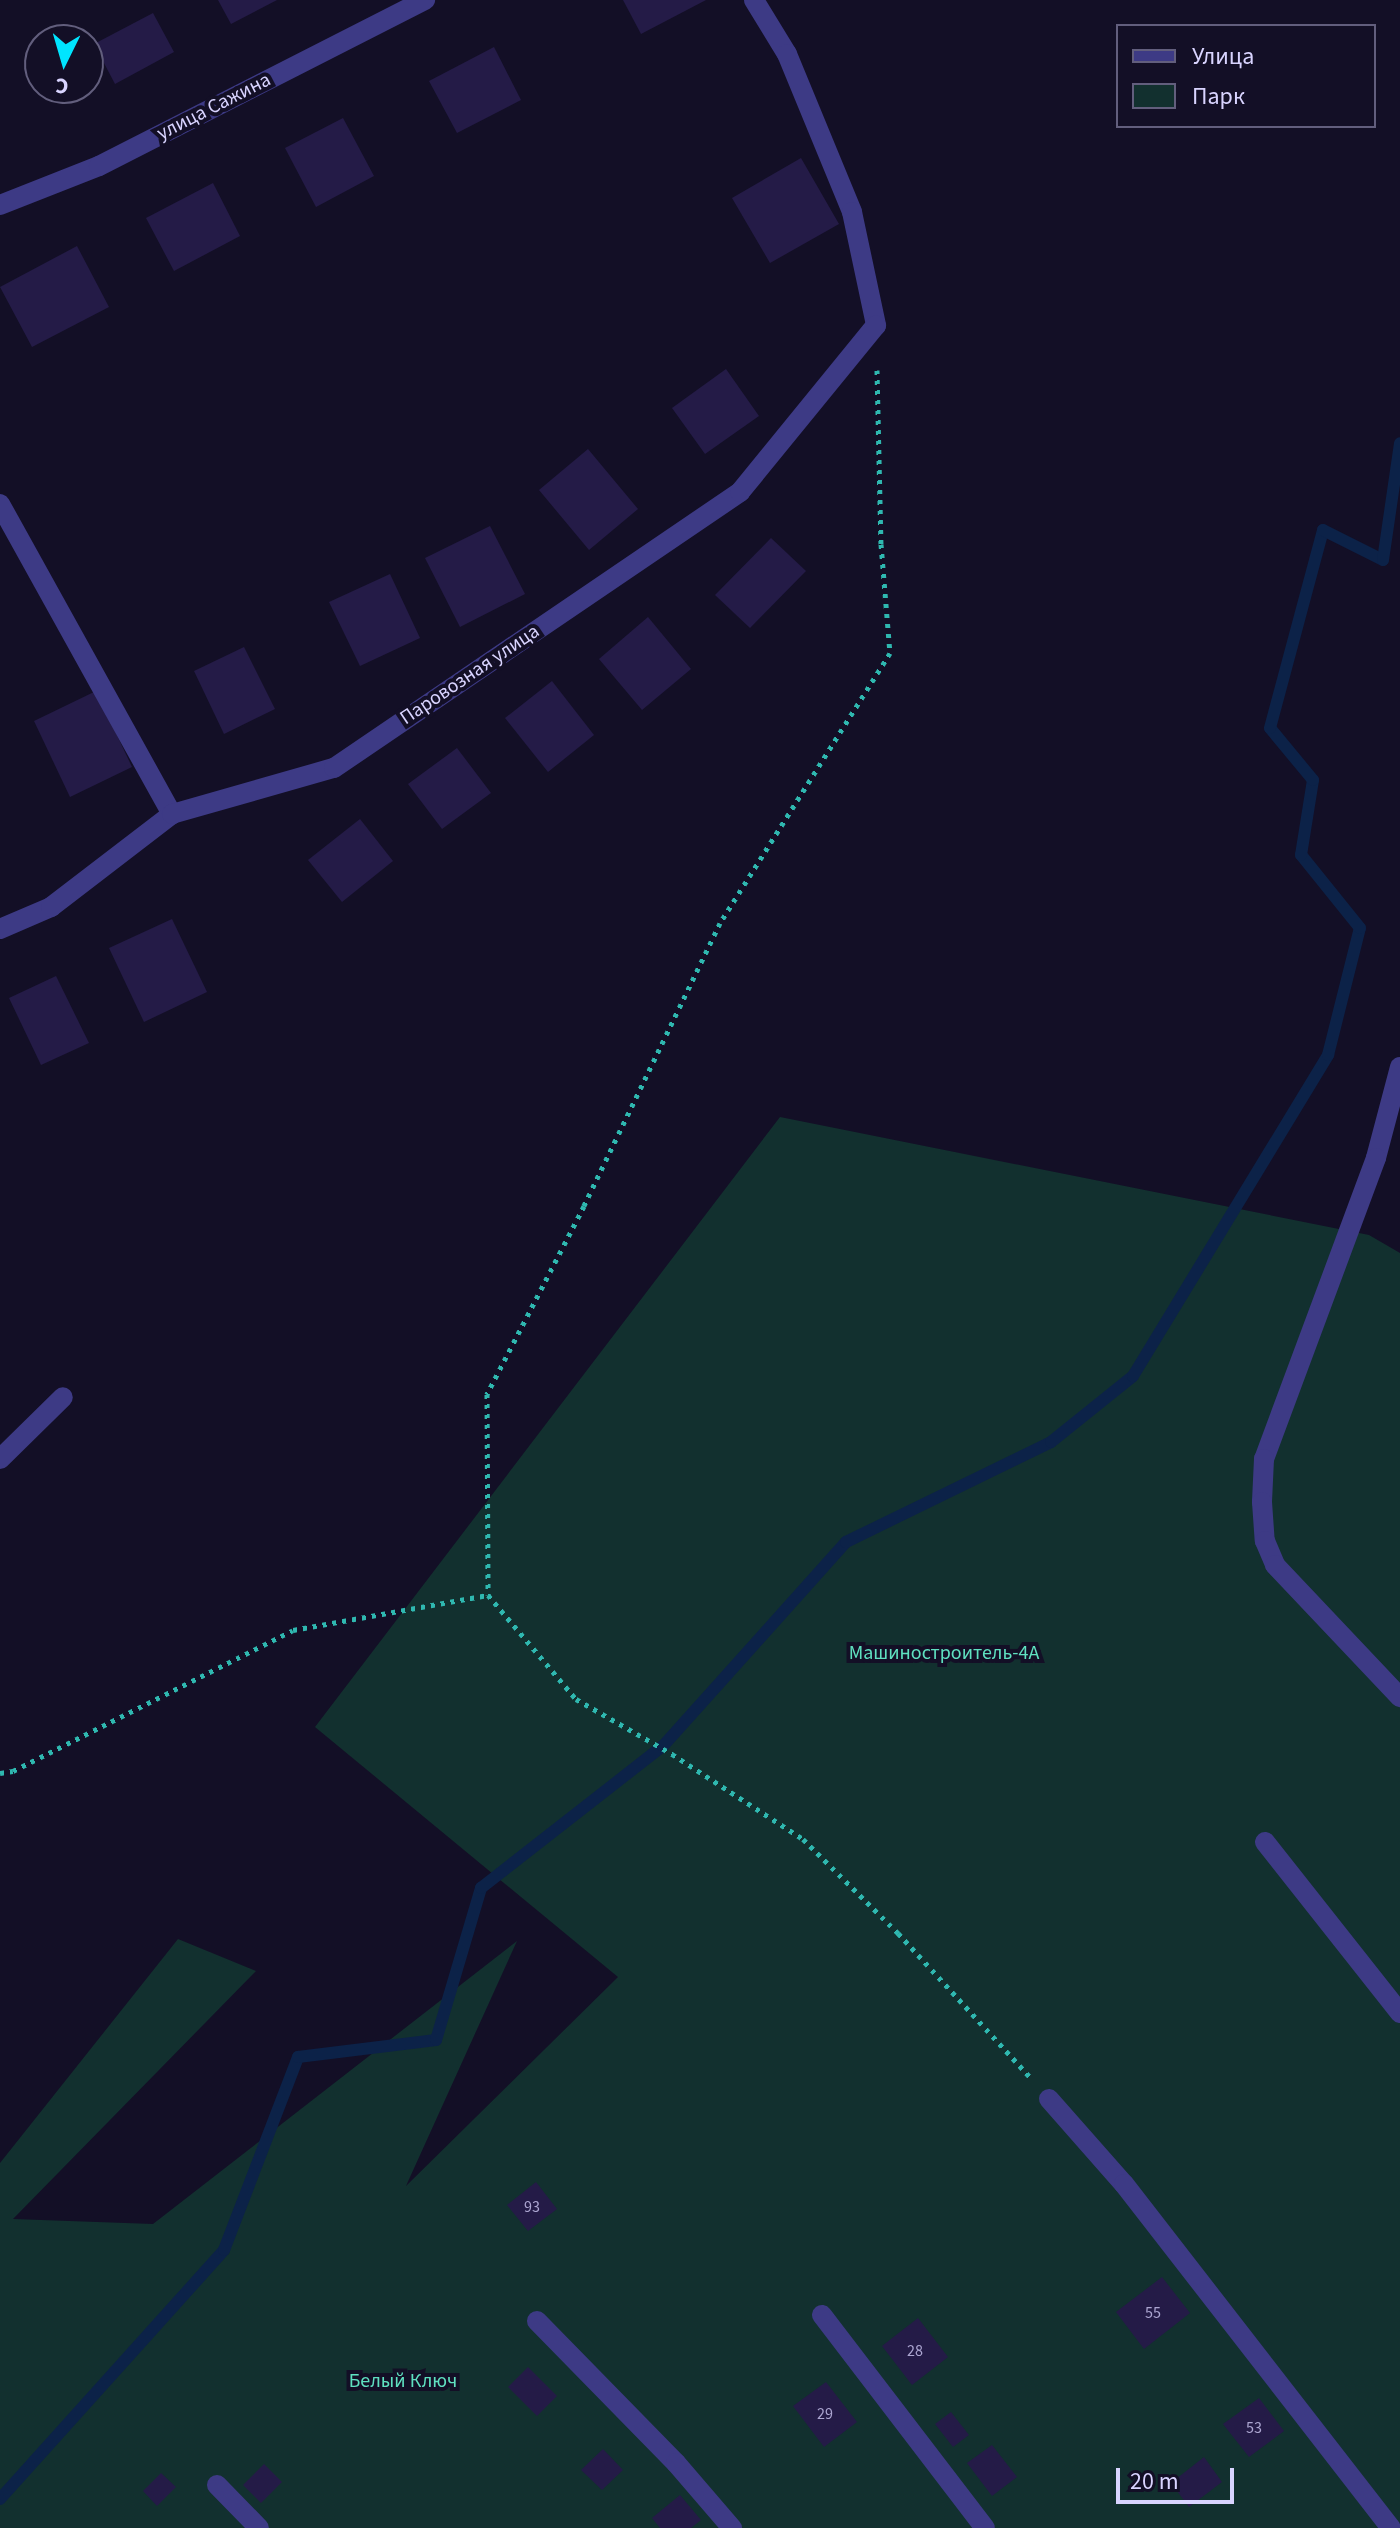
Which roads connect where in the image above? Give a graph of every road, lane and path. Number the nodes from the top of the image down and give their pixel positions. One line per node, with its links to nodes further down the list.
1 (425, 0): 3 (street, улица Сажина)
2 (754, 0): 4 (street)
3 (0, 205)
4 (876, 325): 6 (street, Паровозная улица); 11 (path)
5 (0, 504): 6 (street)
6 (172, 814): 7 (street, Паровозная улица)
7 (0, 929)
8 (1400, 1067): 12 (street)
9 (63, 1397): 10 (street)
10 (0, 1459)
11 (488, 1595): 13 (path); 16 (path)
12 (1400, 1697)
13 (0, 1773)
14 (1265, 1842): 15 (street)
15 (1400, 2013)
16 (1049, 2099): 23 (street)
17 (822, 2315): 22 (street)
18 (537, 2321): 21 (street)
19 (217, 2485): 20 (street)
20 (259, 2528)
21 (732, 2528)
22 (985, 2528)
23 (1391, 2528)

